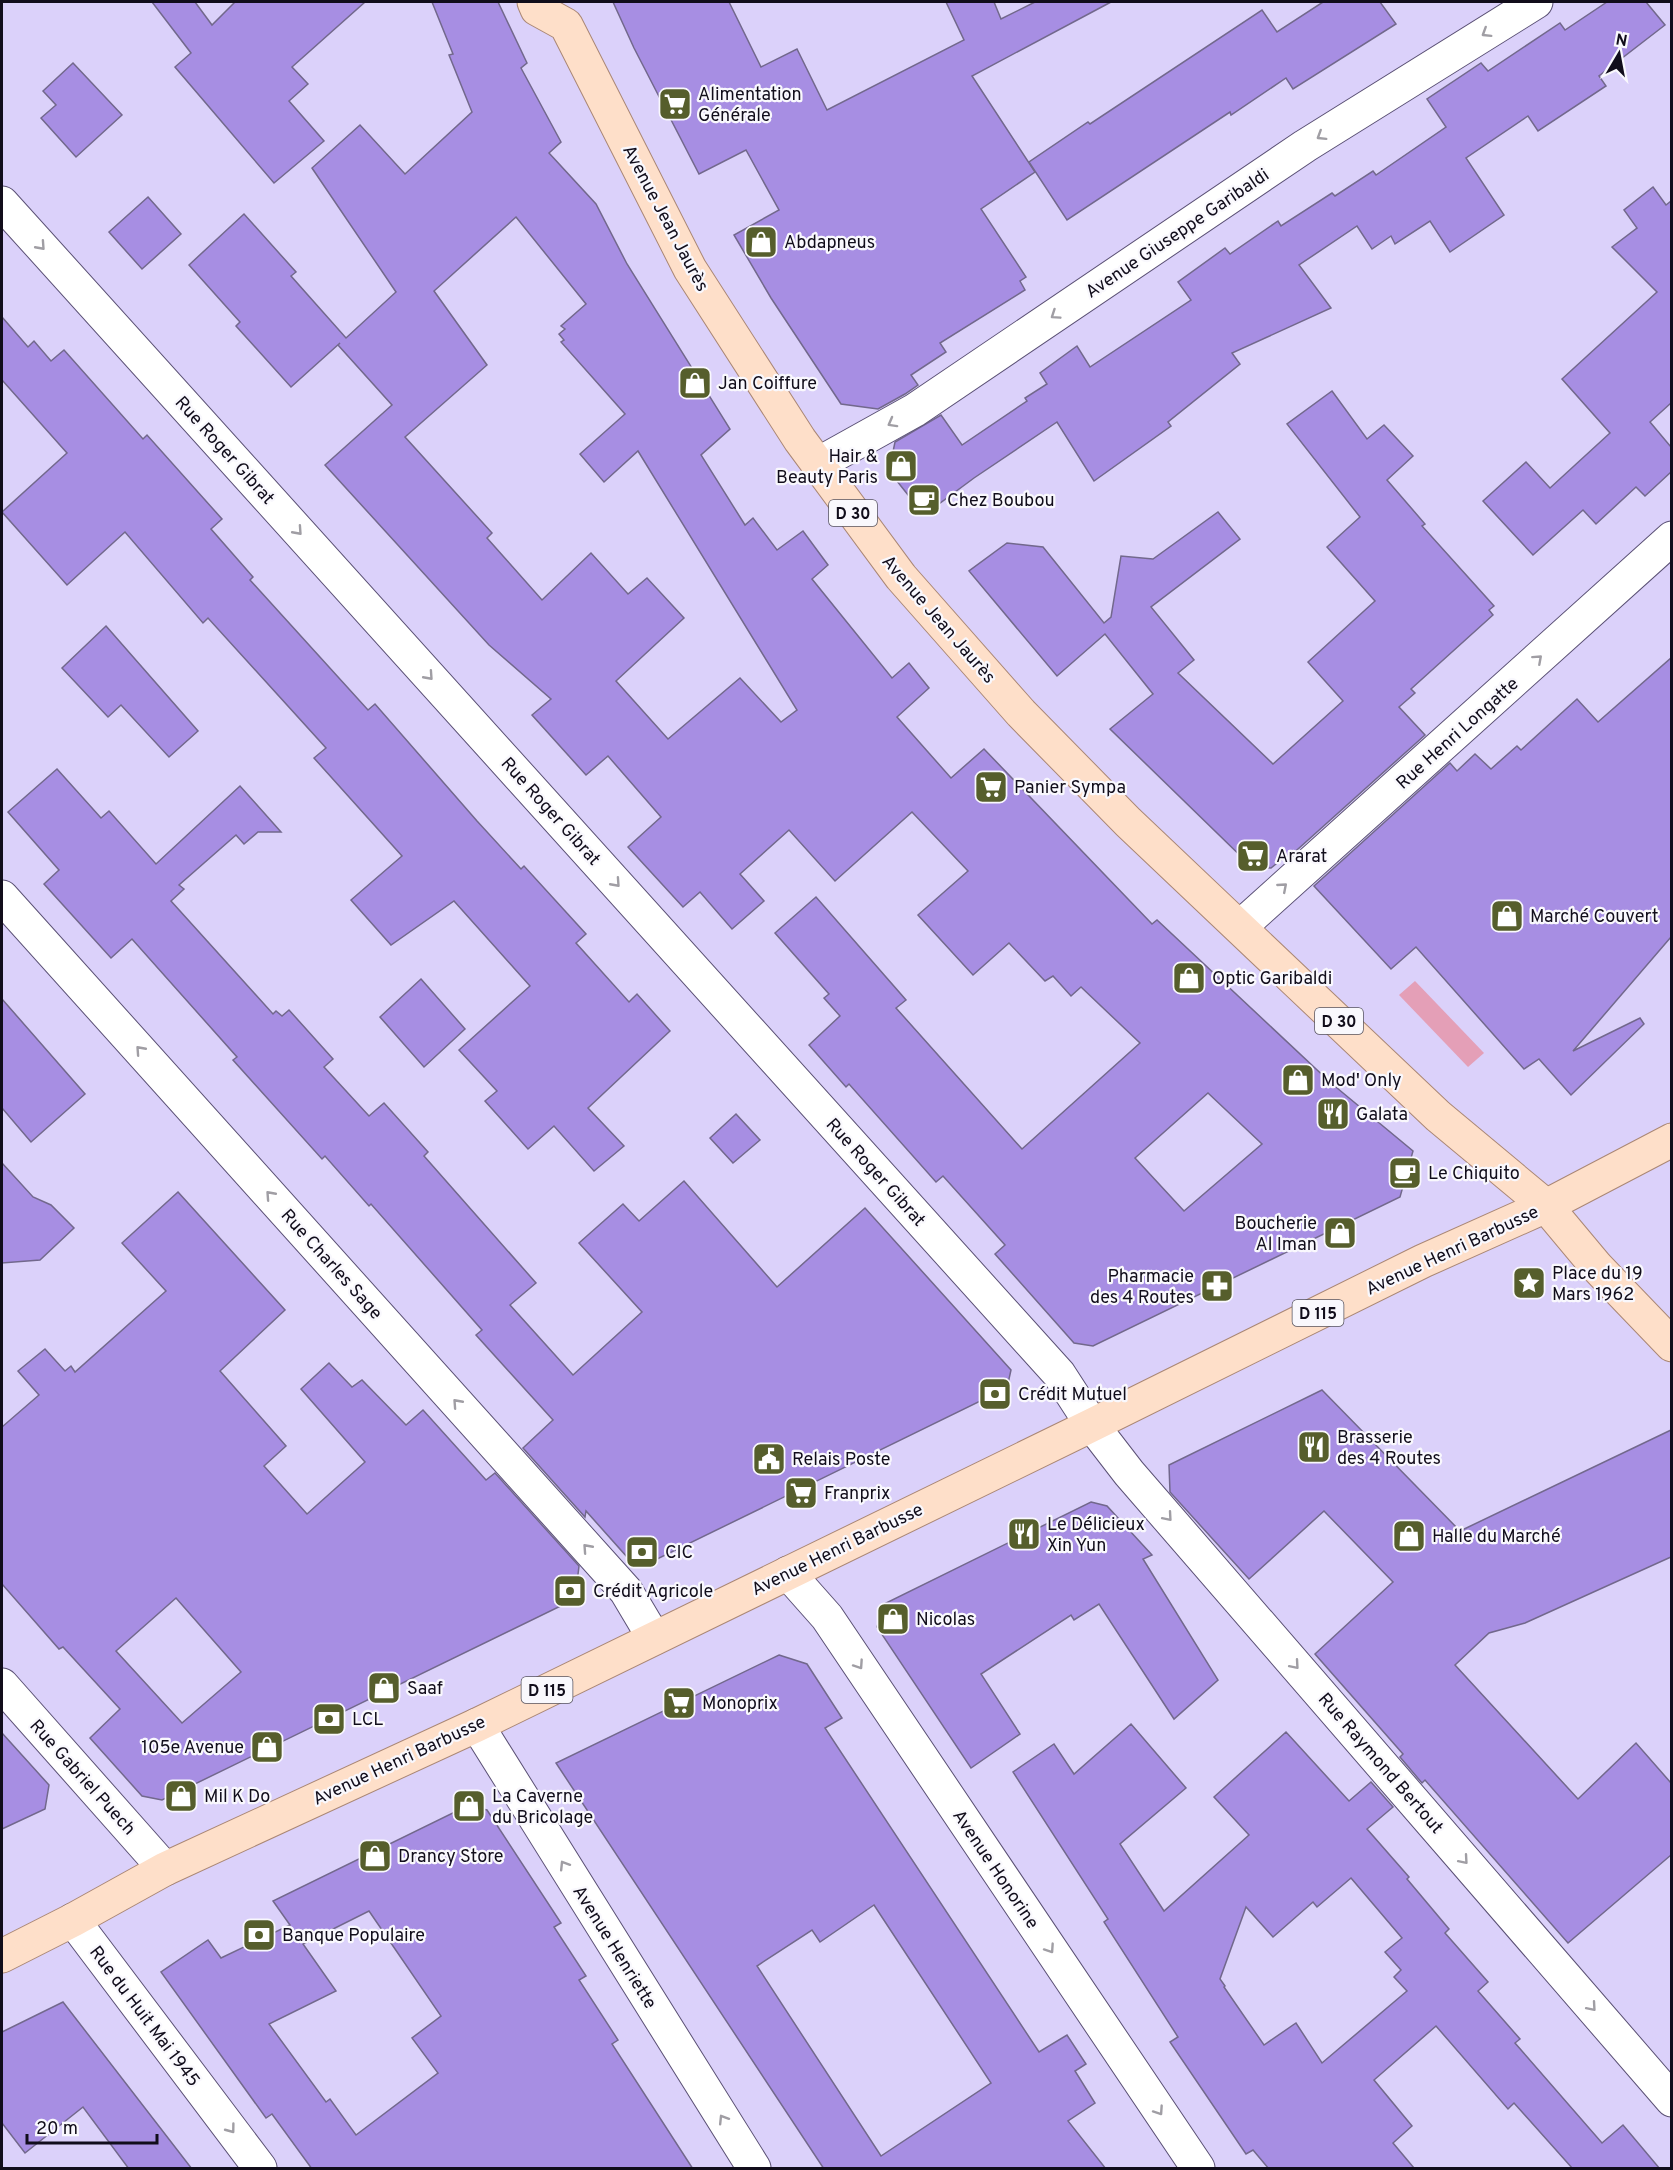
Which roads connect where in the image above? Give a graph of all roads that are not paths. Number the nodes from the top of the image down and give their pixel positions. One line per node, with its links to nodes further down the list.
1 (534, 2): 3 (main road, Avenue Jean Jaurès / D 30)
2 (1536, 2): 5 (street, Avenue Giuseppe Garibaldi, one-way to 5)
3 (568, 13): 5 (main road, Avenue Jean Jaurès / D 30)
4 (2, 203): 12 (street, Rue Roger Gibrat, one-way to 12)
5 (818, 464): 8 (main road, Avenue Jean Jaurès / D 30)
6 (1671, 538): 8 (street, Rue Henri Longatte, one-way to 6)
7 (2, 897): 14 (street, Rue Charles Sage, one-way to 7)
8 (1240, 927): 10 (main road, Avenue Jean Jaurès / D 30)
9 (1671, 1140): 10 (main road, Avenue Henri Barbusse / D 115)
10 (1546, 1206): 11 (main road, D 30); 12 (main road, Avenue Henri Barbusse / D 115)
11 (1671, 1345)
12 (1092, 1425): 13 (main road, Avenue Henri Barbusse / D 115); 20 (street, Rue Raymond Bertout, one-way to 20)
13 (788, 1573): 14 (main road, Avenue Henri Barbusse / D 115); 23 (street, Avenue Honorine, one-way to 23)
14 (654, 1638): 16 (main road, Avenue Henri Barbusse / D 115)
15 (2, 1685): 17 (street, Rue Gabriel Puech)
16 (477, 1725): 17 (main road, Avenue Henri Barbusse / D 115); 22 (street, Avenue Henriette, one-way to 16)
17 (165, 1869): 18 (main road, Avenue Henri Barbusse / D 115)
18 (74, 1920): 19 (main road, Avenue Henri Barbusse / D 115); 21 (street, Rue du Huit Mai 1945, one-way to 21)
19 (2, 1956)
20 (1671, 2100)
21 (260, 2169)
22 (754, 2169)
23 (1198, 2169)

